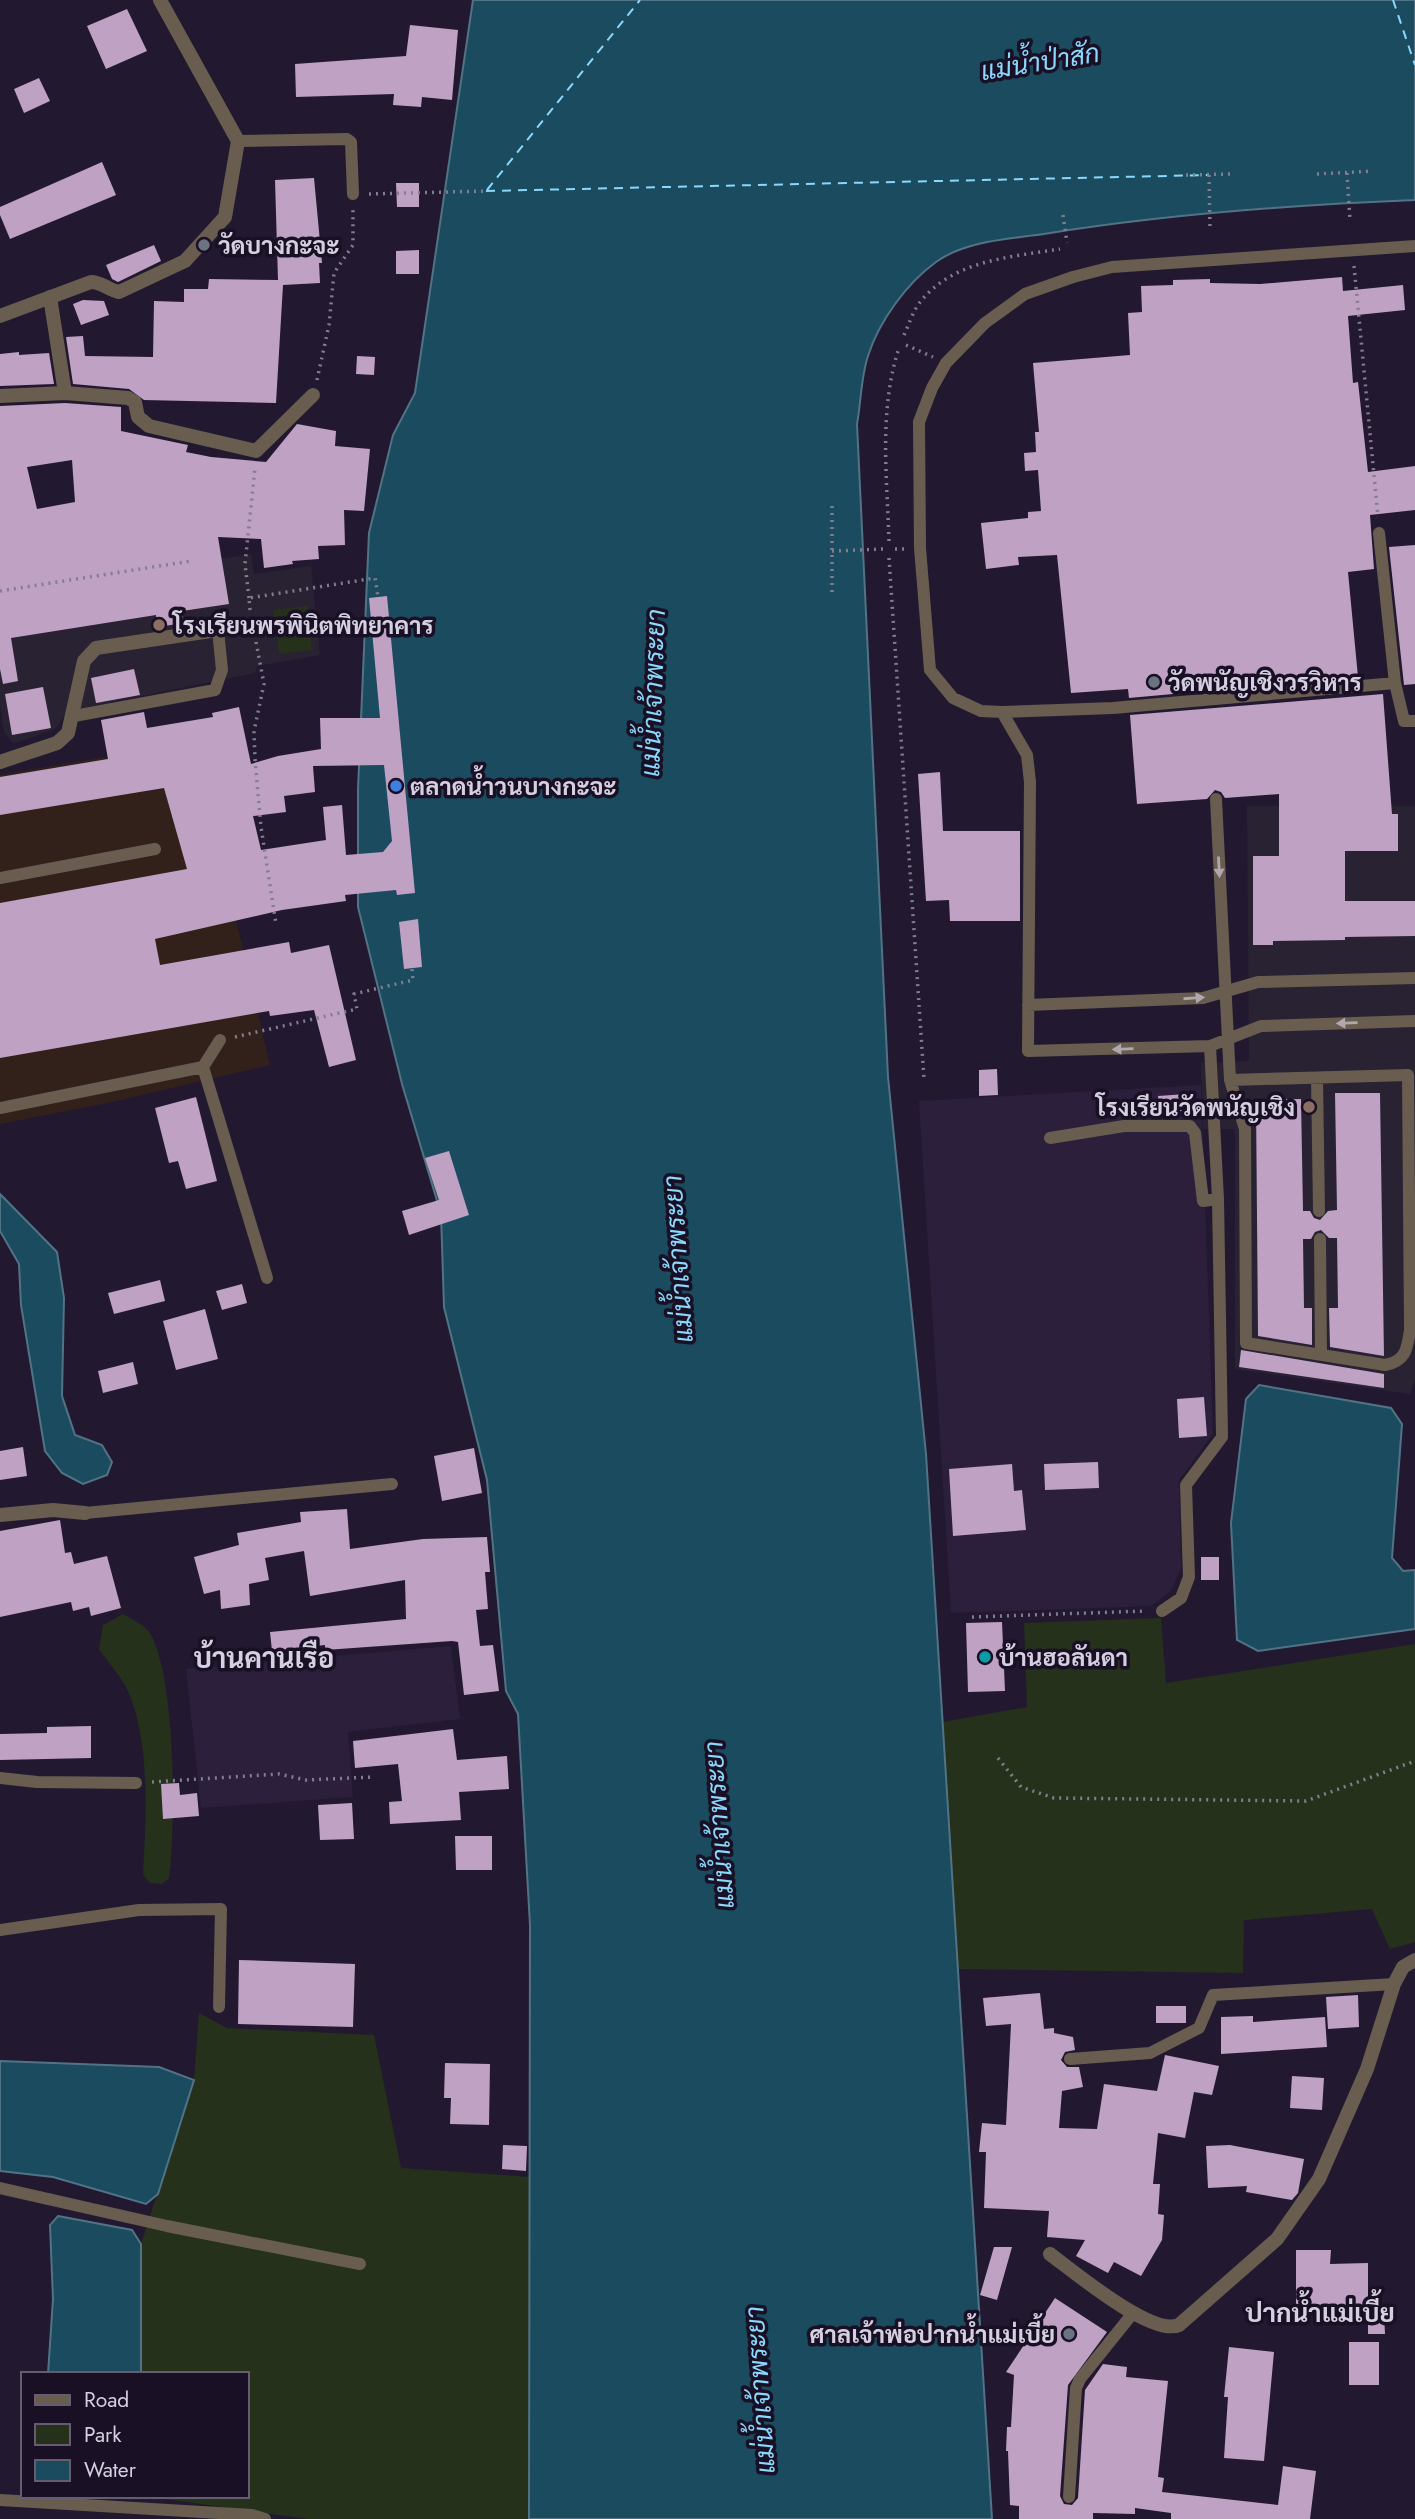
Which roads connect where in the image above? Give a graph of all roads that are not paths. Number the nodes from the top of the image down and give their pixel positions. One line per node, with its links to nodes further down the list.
1 (160, 0): 2 (street)
2 (237, 141): 3 (lane); 5 (street)
3 (353, 194)
4 (1415, 246): 14 (lane)
5 (50, 297): 6 (street); 7 (street)
6 (0, 316)
7 (65, 393): 8 (street); 9 (street)
8 (0, 396)
9 (313, 396)
10 (1379, 533): 13 (lane)
11 (251, 625): 12 (street)
12 (218, 631): 15 (street); 15 (lane)
13 (1395, 683): 14 (lane); 16 (lane)
14 (1003, 712): 23 (lane)
15 (74, 716): 17 (street)
16 (1415, 721)
17 (1, 758)
18 (1216, 799): 22 (lane, one-way to 22)
19 (155, 849): 20 (lane)
20 (0, 878)
21 (1415, 978): 22 (lane)
22 (1225, 991): 23 (lane, one-way to 22); 25 (lane)
23 (1028, 1005): 27 (lane, one-way to 23)
24 (1415, 1021): 25 (lane, one-way to 25)
25 (1227, 1038): 27 (lane); 30 (lane)
26 (220, 1040): 28 (lane)
27 (1210, 1046): 33 (lane)
28 (203, 1067): 31 (lane); 36 (lane)
29 (1317, 1077): 30 (lane); 34 (lane); 37 (lane)
30 (1230, 1080): 37 (lane)
31 (0, 1108)
32 (1050, 1138): 33 (lane)
33 (1218, 1199): 41 (lane)
34 (1319, 1211)
35 (1320, 1239): 37 (lane)
36 (267, 1278)
37 (1321, 1355)
38 (393, 1485): 39 (lane)
39 (85, 1513): 40 (street)
40 (0, 1515)
41 (1162, 1611)
42 (0, 1778): 43 (lane)
43 (136, 1783)
44 (0, 1930): 47 (lane)
45 (1415, 1960): 46 (street)
46 (1394, 1984): 48 (lane); 52 (street)
47 (219, 2007)
48 (1070, 2059)
49 (0, 2188): 51 (lane)
50 (1049, 2254): 52 (street)
51 (360, 2264)
52 (1133, 2313): 53 (lane)
53 (1069, 2497)
54 (0, 2500): 55 (lane)
55 (265, 2519)

